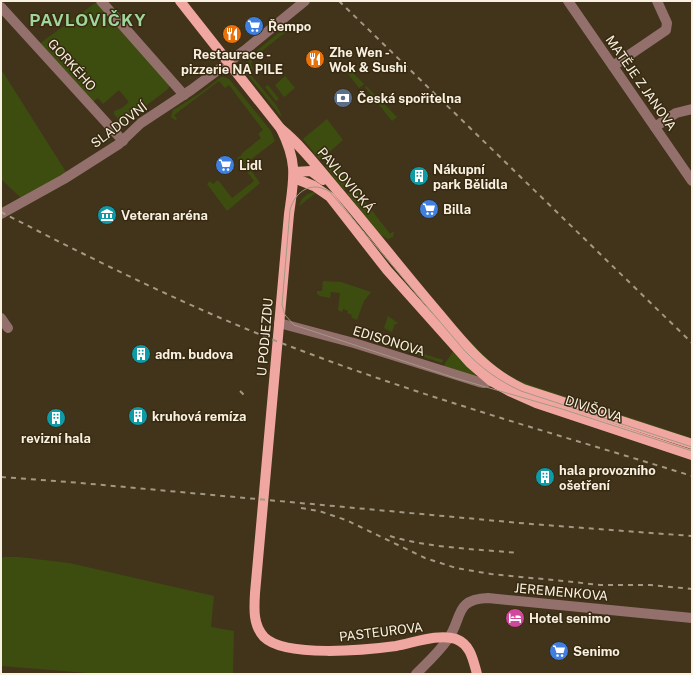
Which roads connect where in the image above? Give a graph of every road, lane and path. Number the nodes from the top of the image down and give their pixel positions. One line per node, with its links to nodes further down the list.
1 (102, 1): 9 (street)
2 (180, 1): 7 (main road, PAVLOVICKÁ)
3 (305, 1): 7 (street, SLADOVNÍ)
4 (568, 1): 8 (street, MATĚJE Z JANOVA)
5 (657, 1): 8 (street)
6 (1, 7): 13 (street, GORKÉHO)
7 (228, 62): 9 (street, SLADOVNÍ); 12 (main road, PAVLOVICKÁ)
8 (613, 66): 11 (street, MATĚJE Z JANOVA)
9 (184, 95): 13 (street, SLADOVNÍ)
10 (692, 109): 11 (street)
11 (655, 127): 15 (street, MATĚJE Z JANOVA)
12 (281, 129): 14 (main road, U PODJEZDU); 16 (main road, PAVLOVICKÁ)
13 (123, 141): 17 (street, SLADOVNÍ)
14 (294, 175): 16 (main road); 19 (main road, U PODJEZDU); 21 (main road, PAVLOVICKÁ)
15 (692, 181)
16 (337, 190): 21 (main road, PAVLOVICKÁ)
17 (1, 214)
18 (1, 318): 20 (street)
19 (279, 323): 21 (street, EDISONOVA); 24 (main road, U PODJEZDU)
20 (8, 328)
21 (493, 377): 22 (main road, DIVIŠOVA); 23 (main road, DIVIŠOVA)
22 (692, 444)
23 (692, 455)
24 (259, 549): 26 (main road, PASTEUROVA)
25 (692, 618): 26 (street, JEREMENKOVA)
26 (450, 637): 27 (street, JEREMENKOVA); 28 (main road)
27 (416, 674)
28 (477, 674)

